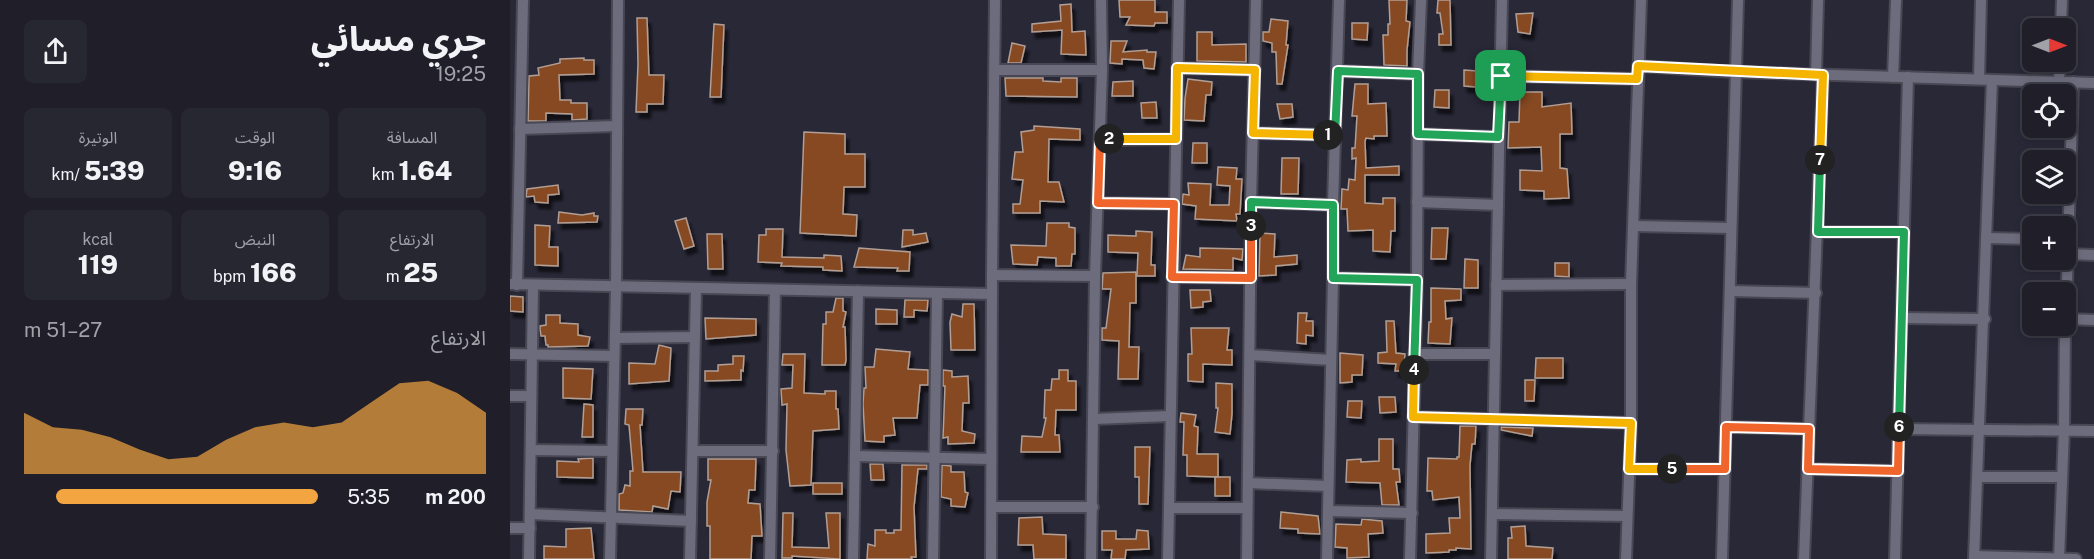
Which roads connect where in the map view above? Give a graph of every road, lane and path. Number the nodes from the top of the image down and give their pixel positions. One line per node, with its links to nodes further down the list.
1 (523, 0): 18 (street)
2 (618, 0): 37 (street)
3 (995, 0): 20 (street)
4 (1101, 0): 21 (street)
5 (1179, 0): 19 (street)
6 (1256, 0): 22 (street)
7 (1339, 0): 23 (street)
8 (1421, 0): 26 (street)
9 (1502, 0): 28 (street)
10 (1641, 0): 17 (street)
11 (1738, 0): 24 (street)
12 (1818, 0): 27 (street)
13 (1896, 0): 29 (street)
14 (1981, 0): 32 (street)
15 (2062, 0): 16 (street)
16 (2061, 18)
17 (1638, 66): 24 (street); 31 (street)
18 (516, 67): 38 (street)
19 (1177, 68): 22 (street); 43 (street)
20 (995, 70): 21 (street); 60 (street)
21 (1102, 70): 44 (street)
22 (1255, 70): 39 (street)
23 (1338, 71): 26 (street); 41 (street)
24 (1736, 72): 27 (street); 53 (street)
25 (2060, 72): 34 (street)
26 (1418, 74): 40 (street)
27 (1820, 75): 29 (street); 54 (street)
28 (1501, 76): 31 (street); 42 (street)
29 (1893, 77): 30 (street)
30 (1908, 77): 32 (street); 55 (street)
31 (1637, 79): 52 (street)
32 (1979, 79): 33 (street)
33 (1992, 80): 34 (street); 56 (street)
34 (2059, 82): 35 (street)
35 (2073, 82): 36 (street); 51 (street)
36 (2094, 83)
37 (617, 126): 38 (street); 70 (street)
38 (520, 129): 67 (street)
39 (1253, 133): 41 (street); 45 (street)
40 (1418, 134): 42 (street); 46 (street)
41 (1335, 135): 49 (street)
42 (1498, 137): 50 (street)
43 (1176, 139): 44 (street); 48 (street)
44 (1100, 140): 47 (street)
45 (1251, 202): 49 (street); 63 (street)
46 (1417, 202): 50 (street); 65 (street)
47 (1098, 203): 48 (street); 61 (street)
48 (1174, 204): 62 (street)
49 (1333, 205): 64 (street)
50 (1498, 205): 69 (street)
51 (2068, 216)
52 (1634, 226): 53 (street); 66 (street)
53 (1731, 228): 74 (street)
54 (1818, 232): 55 (street); 76 (street)
55 (1904, 232): 78 (street)
56 (1987, 238): 57 (street); 79 (street)
57 (2022, 239)
58 (2076, 254): 59 (street)
59 (2094, 255)
60 (992, 275): 61 (street); 77 (street)
61 (1095, 276): 97 (street)
62 (1172, 277): 63 (street); 94 (street)
63 (1251, 278): 90 (street)
64 (1333, 278): 65 (street); 91 (street)
65 (1417, 280): 86 (street)
66 (1631, 284): 69 (street); 98 (street)
67 (513, 285): 68 (street)
68 (533, 285): 70 (street); 88 (street)
69 (1496, 285): 87 (street)
70 (616, 287): 71 (street); 84 (street)
71 (696, 288): 72 (street); 83 (street)
72 (776, 290): 73 (street); 106 (street)
73 (858, 291): 75 (street); 109 (street)
74 (1731, 291): 76 (street); 99 (street)
75 (937, 293): 77 (street); 110 (street)
76 (1816, 293): 100 (street)
77 (992, 294): 111 (street)
78 (1902, 318): 79 (street); 101 (street)
79 (1985, 318): 102 (street)
80 (2076, 319): 81 (street)
81 (2094, 320)
82 (2065, 336): 103 (street)
83 (695, 337): 84 (street); 107 (street)
84 (615, 338): 89 (street)
85 (510, 354): 88 (street)
86 (1414, 354): 87 (street); 95 (street)
87 (1495, 354): 96 (street)
88 (532, 355): 89 (street); 93 (street)
89 (614, 356): 108 (street)
90 (1250, 356): 91 (street); 118 (street)
91 (1331, 360): 119 (street)
92 (510, 396): 93 (street)
93 (531, 396): 105 (street)
94 (1170, 416): 97 (street); 122 (street)
95 (1413, 417): 96 (street); 125 (street)
96 (1495, 418): 98 (street); 127 (street)
97 (1094, 419): 121 (street)
98 (1631, 423): 112 (street)
99 (1726, 427): 100 (street); 113 (street)
100 (1809, 429): 114 (street)
101 (1899, 429): 102 (street); 115 (street)
102 (1981, 430): 103 (street); 116 (street)
103 (2064, 430): 104 (street); 117 (street)
104 (2094, 431)
105 (531, 450): 108 (street); 126 (street)
106 (773, 450): 107 (street); 137 (street)
107 (693, 451): 130 (street)
108 (612, 452): 129 (street)
109 (855, 456): 110 (street); 138 (street)
110 (934, 458): 111 (street); 139 (street)
111 (991, 459): 120 (street)
112 (1629, 469): 113 (street); 128 (street)
113 (1725, 469): 148 (street)
114 (1808, 469): 115 (street); 149 (street)
115 (1898, 471): 150 (street)
116 (1978, 477): 117 (street); 133 (street)
117 (2062, 477): 151 (street)
118 (1248, 483): 119 (street); 123 (street)
119 (1328, 486): 124 (street)
120 (992, 507): 121 (street); 140 (street)
121 (1092, 507): 141 (street)
122 (1169, 507): 123 (street); 142 (street)
123 (1247, 507): 143 (street)
124 (1328, 511): 125 (street); 144 (street)
125 (1412, 513): 145 (street)
126 (530, 514): 129 (street); 132 (street)
127 (1492, 514): 128 (street); 146 (street)
128 (1627, 516): 147 (street)
129 (611, 519): 130 (street); 135 (street)
130 (691, 521): 136 (street)
131 (510, 528): 132 (street)
132 (530, 528): 134 (street)
133 (1974, 557): 151 (street)
134 (529, 559)
135 (610, 559)
136 (690, 559)
137 (770, 559)
138 (853, 559)
139 (933, 559)
140 (991, 559)
141 (1091, 559)
142 (1168, 559)
143 (1247, 559)
144 (1328, 559)
145 (1410, 559)
146 (1491, 559)
147 (1626, 559)
148 (1722, 559)
149 (1804, 559)
150 (1896, 559)
151 (2059, 559): 152 (street)
152 (2076, 559)

